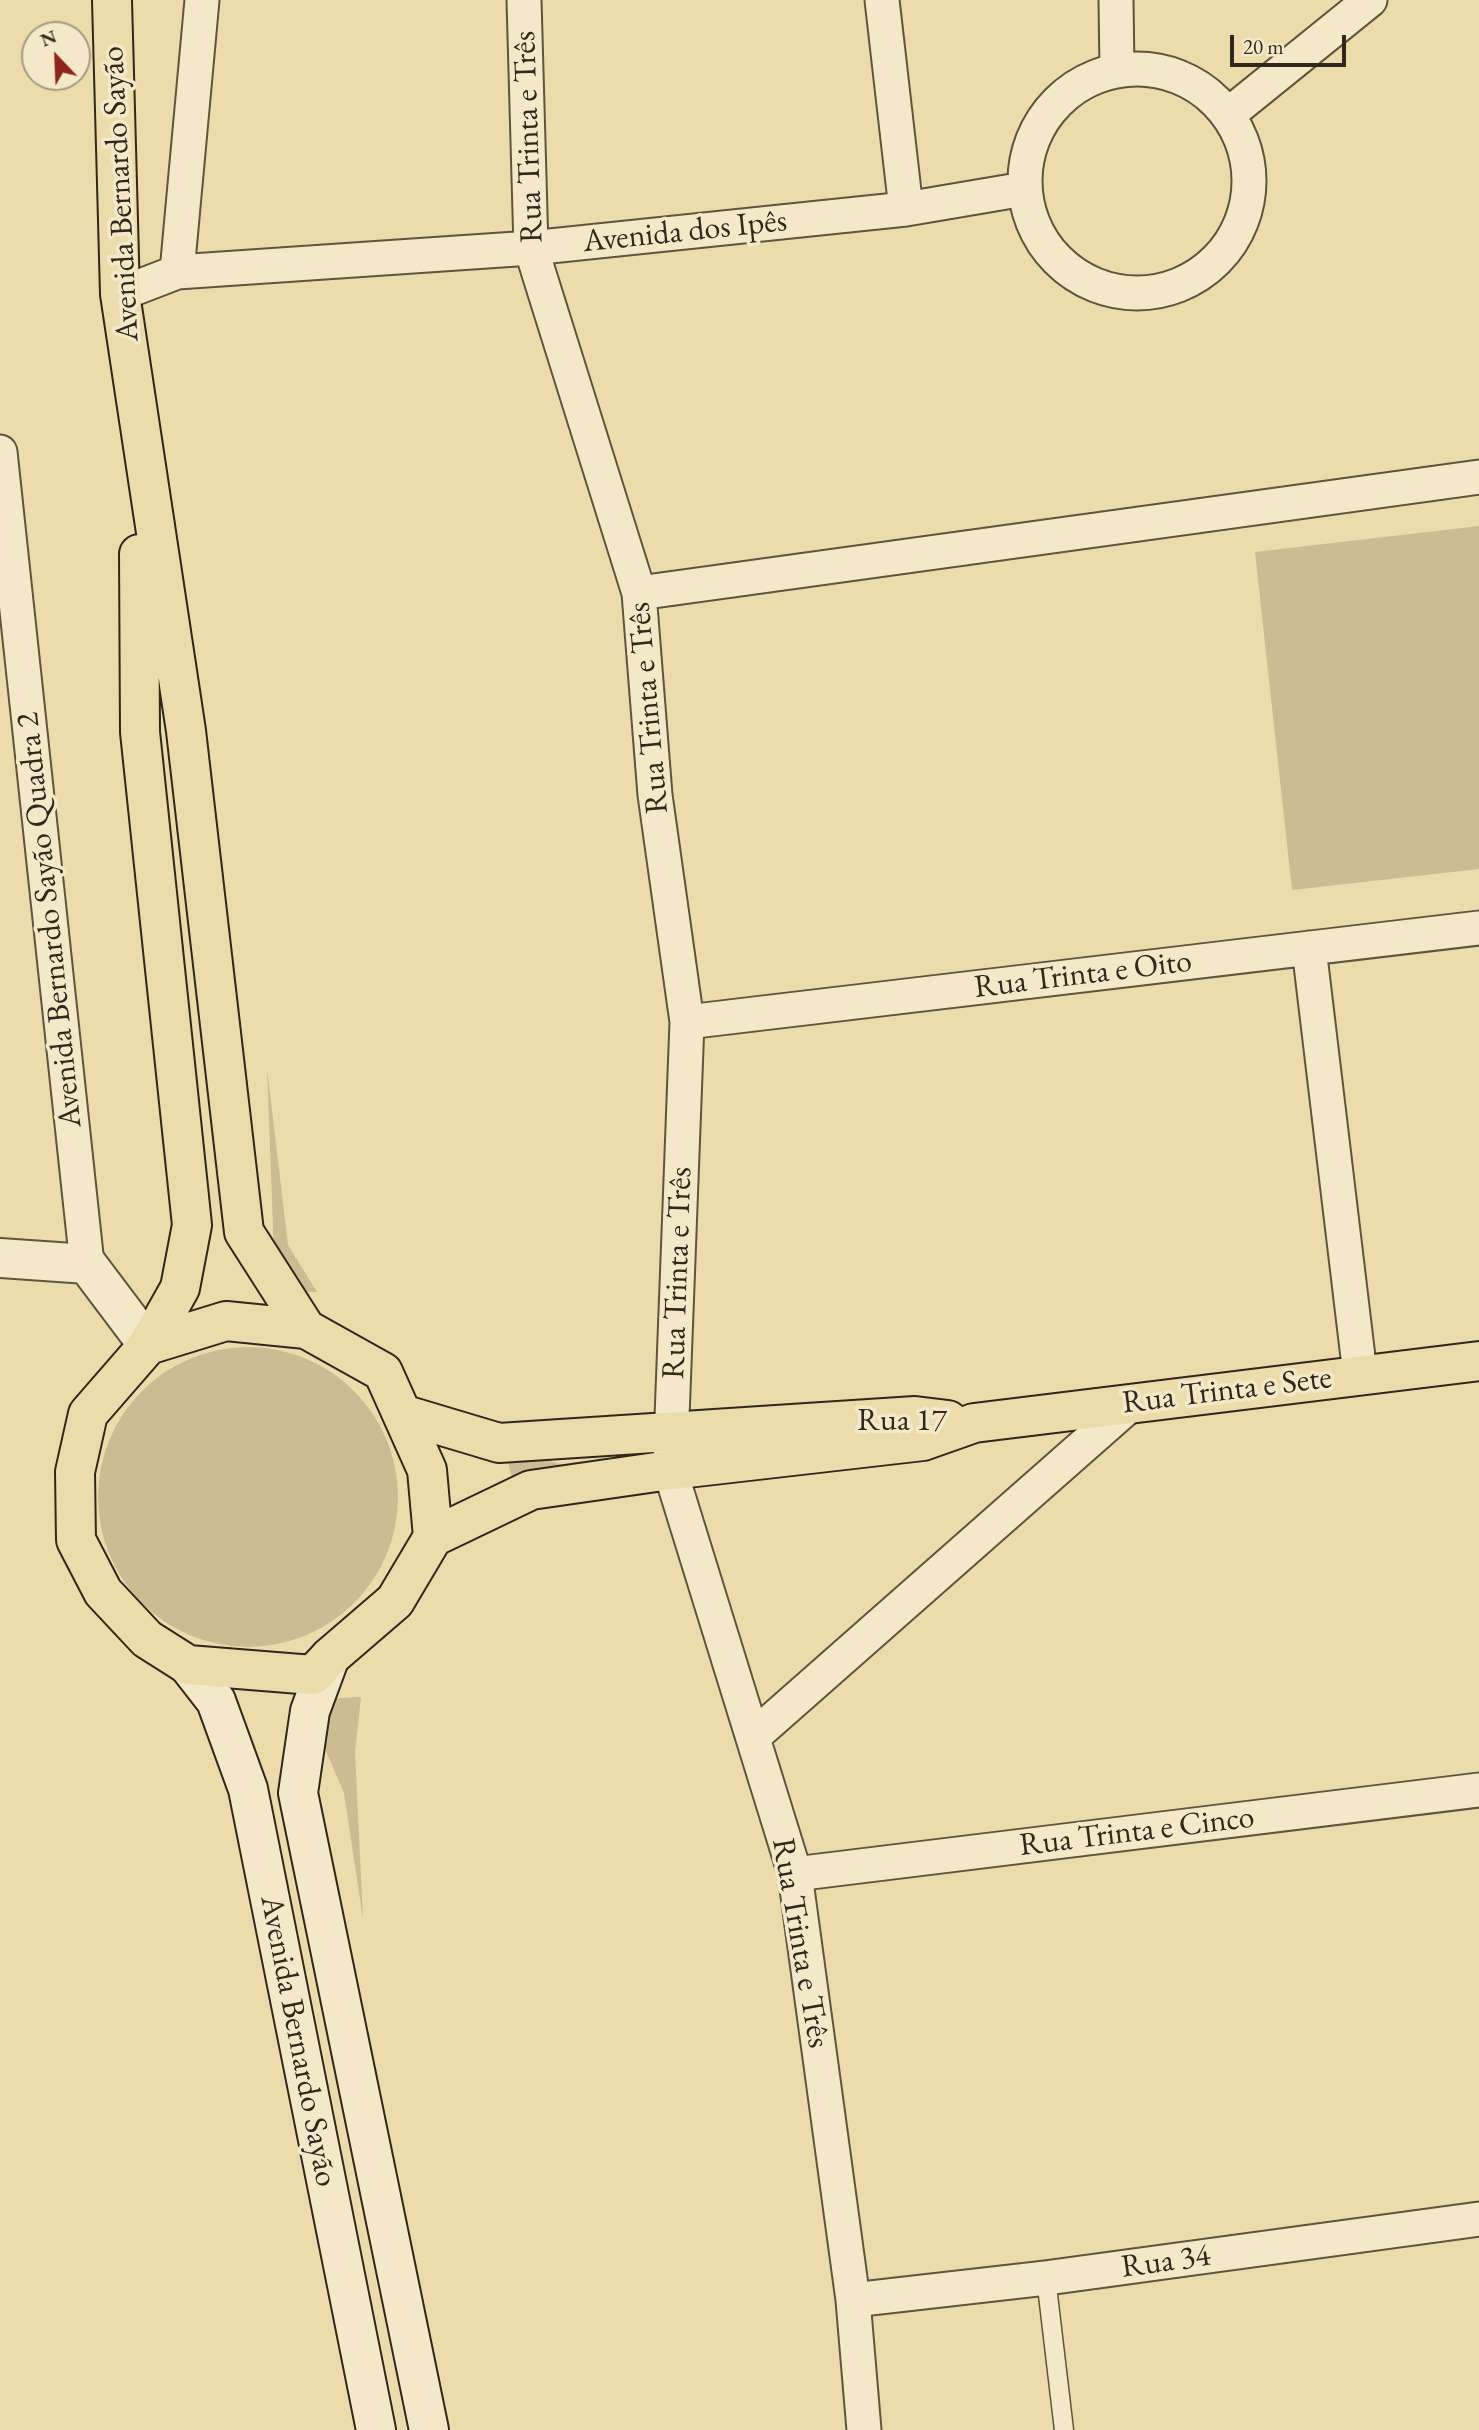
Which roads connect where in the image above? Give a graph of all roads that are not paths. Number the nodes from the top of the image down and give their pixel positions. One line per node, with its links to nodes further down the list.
1 (112, 0): 13 (main road, Avenida Bernardo Sayão)
2 (202, 0): 12 (street)
3 (524, 0): 11 (street, Rua Trinta e Três)
4 (882, 0): 10 (street)
5 (1116, 0): 7 (street)
6 (1370, 0): 8 (street)
7 (1117, 70): 8 (street); 9 (street)
8 (1229, 114): 9 (street)
9 (1024, 189): 10 (street, Avenida dos Ipês)
10 (905, 209): 11 (street, Avenida dos Ipês)
11 (531, 248): 12 (street, Avenida dos Ipês); 17 (street, Rua Trinta e Três)
12 (177, 272): 13 (street, Avenida dos Ipês)
13 (120, 294): 14 (main road, Avenida Bernardo Sayão)
14 (139, 429): 23 (main road); 24 (main road)
15 (0, 452): 22 (street, Avenida Bernardo Sayão Quadra 2)
16 (1479, 477): 17 (street)
17 (639, 593): 20 (street, Rua Trinta e Três)
18 (1479, 928): 19 (street, Rua Trinta e Oito)
19 (1309, 948): 20 (street, Rua Trinta e Oito); 26 (street)
20 (687, 1022): 30 (street, Rua Trinta e Três)
21 (0, 1258): 22 (main road)
22 (87, 1264): 24 (main road)
23 (306, 1329): 24 (main road); 28 (main road)
24 (148, 1345): 34 (main road)
25 (1479, 1361): 26 (main road, Rua Trinta e Sete)
26 (1360, 1374): 27 (main road, Rua Trinta e Sete)
27 (1132, 1404): 29 (main road, Rua Trinta e Sete); 35 (street)
28 (402, 1414): 30 (main road, Rua 17); 32 (main road)
29 (974, 1423): 30 (main road, Rua 17); 31 (main road, Rua 17)
30 (672, 1431): 31 (street, Rua Trinta e Três)
31 (670, 1470): 32 (main road, Rua 17); 35 (street, Rua Trinta e Três)
32 (433, 1537): 33 (main road)
33 (330, 1657): 34 (main road); 42 (main road, Avenida Bernardo Sayão)
34 (188, 1665): 41 (main road, Avenida Bernardo Sayão)
35 (753, 1737): 37 (street, Rua Trinta e Três)
36 (1479, 1790): 37 (street, Rua Trinta e Cinco)
37 (794, 1874): 40 (street, Rua Trinta e Três)
38 (1479, 2219): 39 (street, Rua 34)
39 (1046, 2278): 40 (street, Rua 34); 44 (lane)
40 (853, 2300): 43 (street, Rua Trinta e Três)
41 (376, 2430)
42 (429, 2430)
43 (864, 2430)
44 (1064, 2430)

